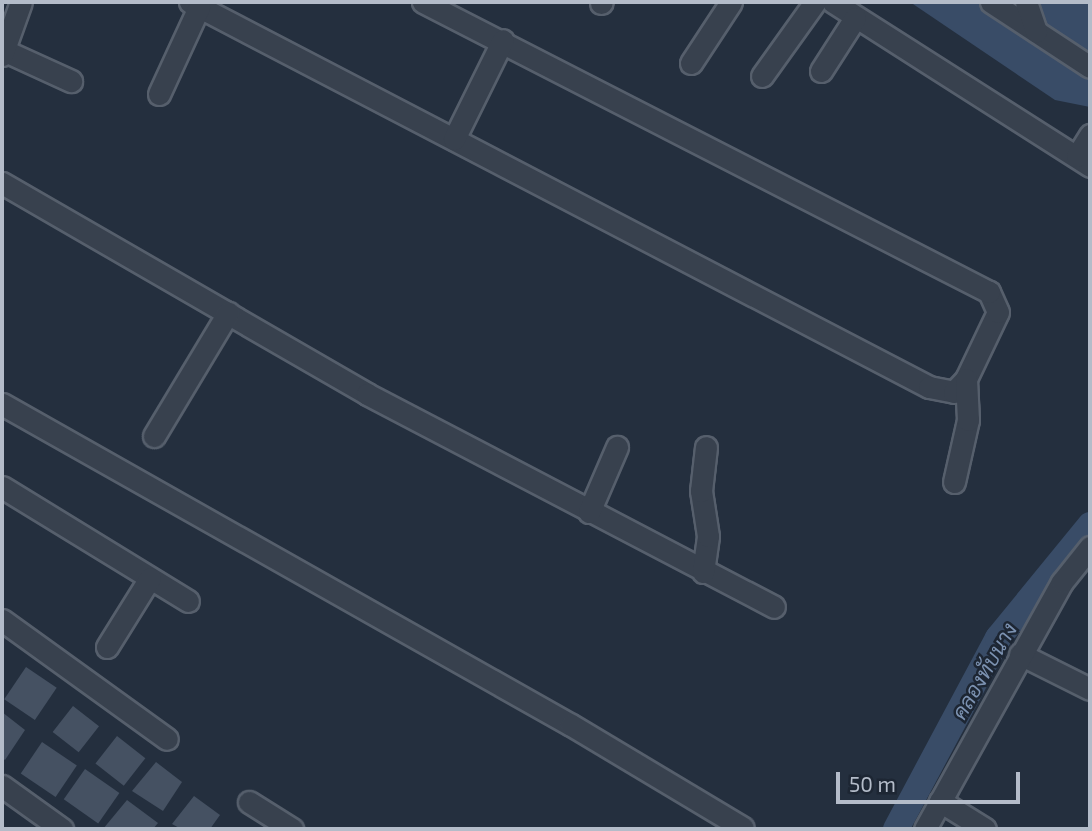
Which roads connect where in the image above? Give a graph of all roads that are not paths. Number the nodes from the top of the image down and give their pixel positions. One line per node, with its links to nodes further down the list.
1 (21, 2): 12 (street)
2 (423, 2): 11 (street)
3 (731, 2): 13 (street)
4 (815, 2): 16 (street)
5 (833, 2): 9 (street)
6 (991, 2): 10 (street)
7 (1026, 2): 10 (street)
8 (195, 4): 18 (street); 20 (street)
9 (855, 18): 15 (street); 21 (street)
10 (1036, 31): 14 (street)
11 (503, 40): 20 (street); 24 (street)
12 (3, 53): 17 (street)
13 (691, 63)
14 (1090, 67)
15 (821, 71)
16 (762, 76)
17 (71, 81)
18 (159, 94)
19 (1090, 135): 21 (street)
20 (454, 139): 24 (street)
21 (1084, 161)
22 (2, 183): 23 (street)
23 (228, 313): 26 (street); 31 (street)
24 (966, 379): 29 (street)
25 (2, 404): 45 (street)
26 (154, 436)
27 (617, 447): 31 (street)
28 (706, 447): 33 (street)
29 (954, 482)
30 (2, 488): 34 (street)
31 (589, 512): 33 (street)
32 (1090, 547): 39 (street)
33 (704, 572): 36 (street)
34 (149, 578): 35 (street); 38 (street)
35 (188, 601)
36 (774, 607)
37 (2, 620): 41 (street)
38 (107, 647)
39 (1020, 654): 40 (street); 43 (street)
40 (1090, 689)
41 (167, 739)
42 (2, 786): 46 (street)
43 (940, 801): 48 (street); 49 (street)
44 (249, 802): 47 (street)
45 (743, 828)
46 (62, 829)
47 (292, 829)
48 (925, 829)
49 (985, 829)

